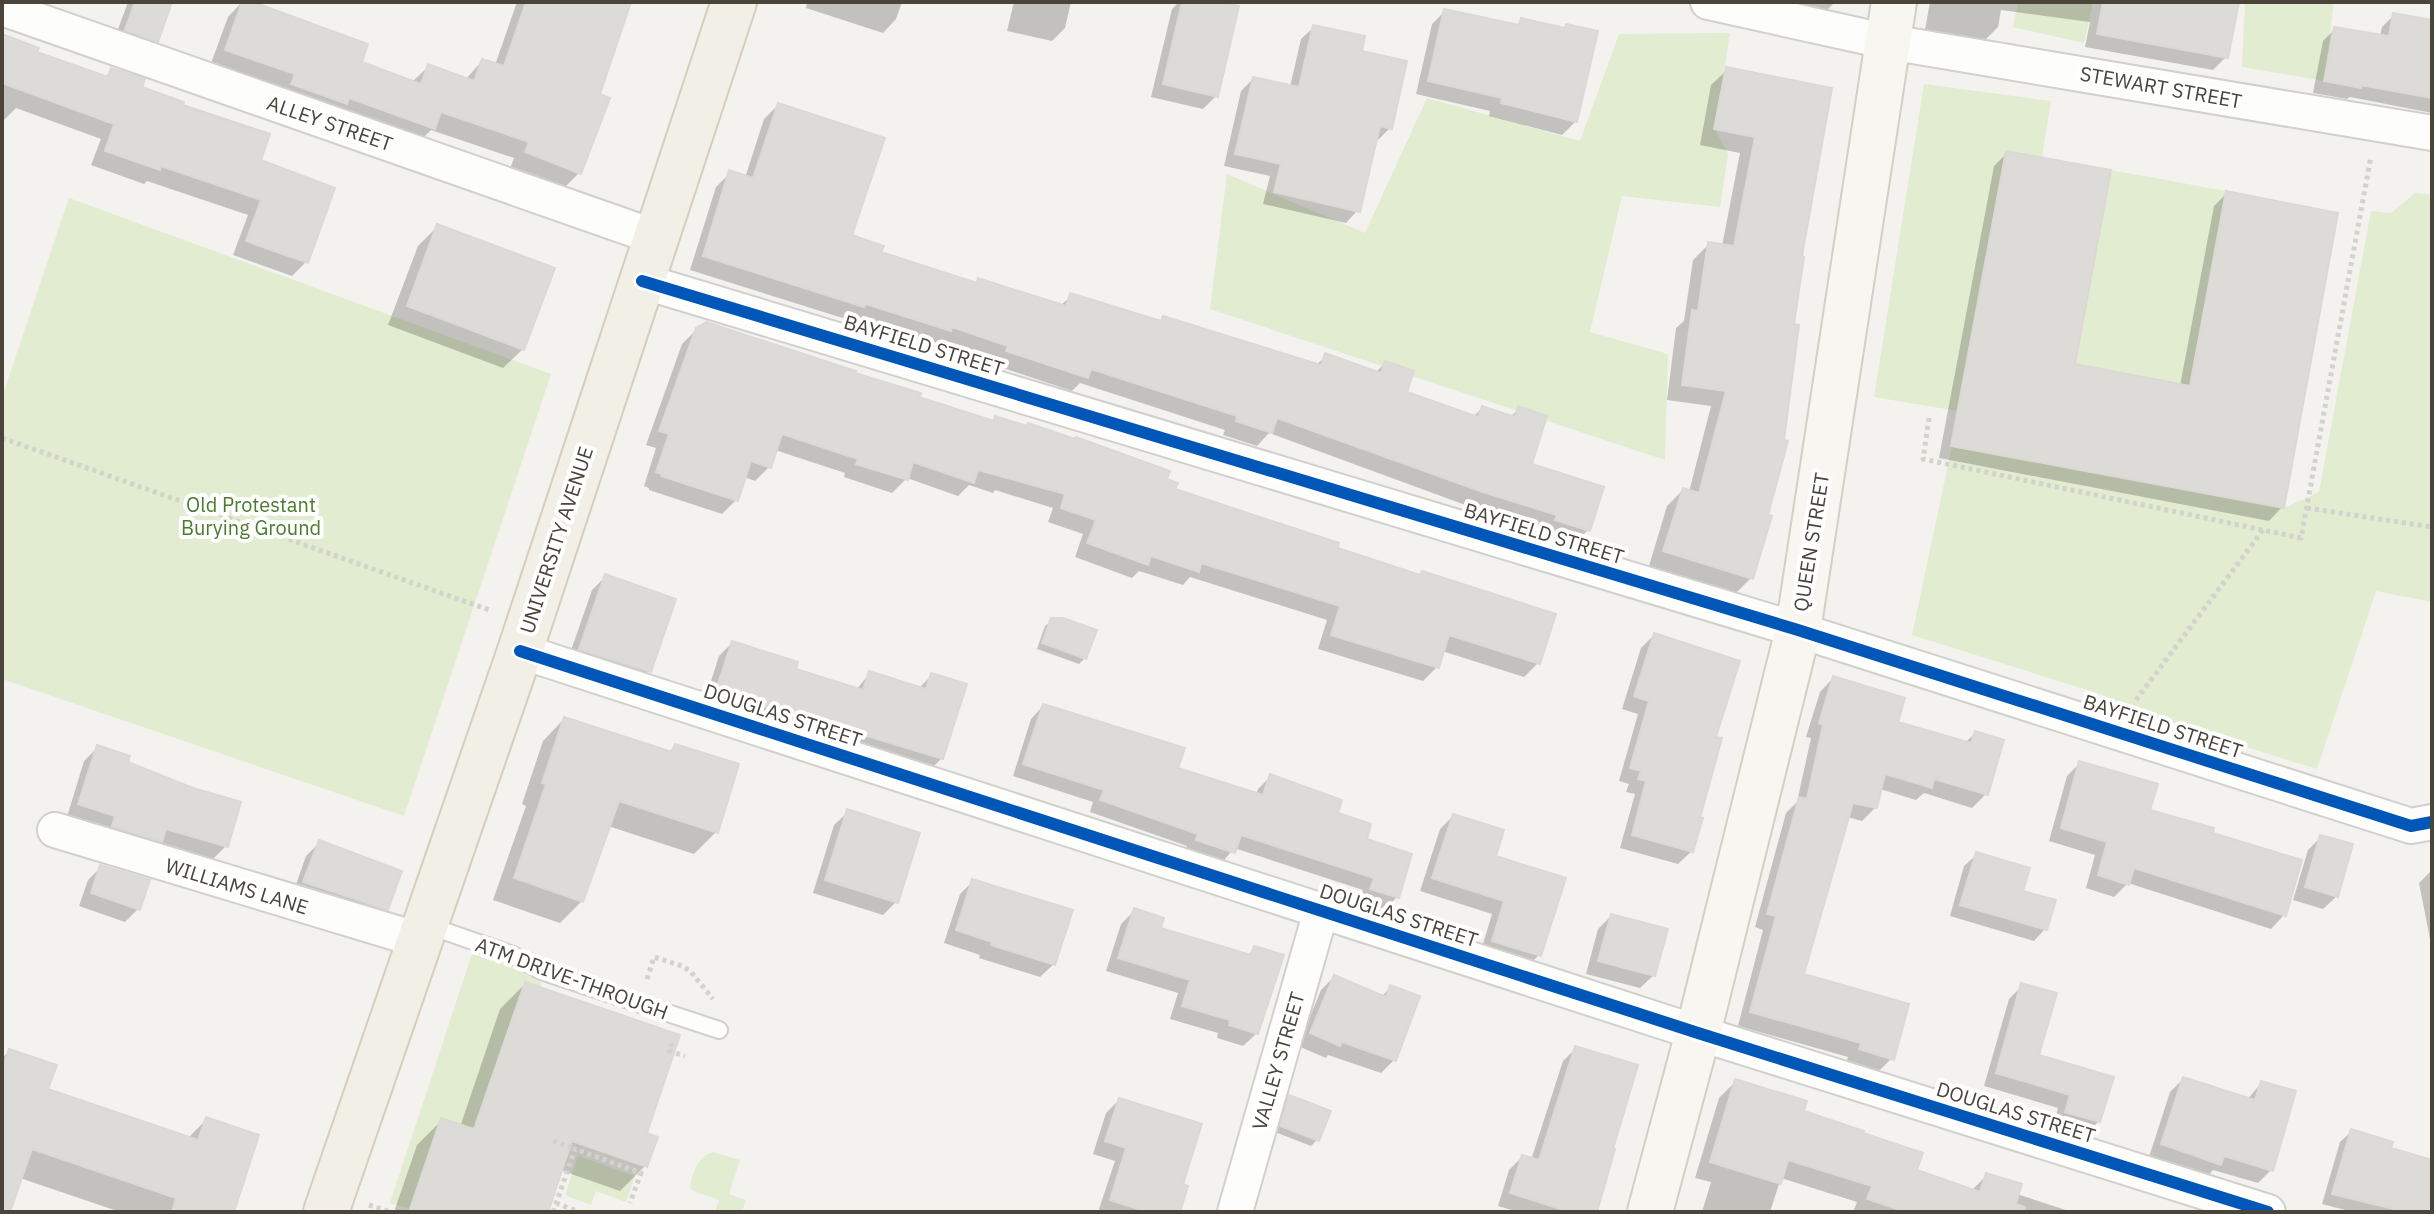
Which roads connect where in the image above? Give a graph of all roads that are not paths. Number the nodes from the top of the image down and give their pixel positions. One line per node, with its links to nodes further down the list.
1 (734, 2): 7 (main road, UNIVERSITY AVENUE)
2 (1708, 2): 3 (street, STEWART STREET)
3 (1757, 7): 5 (street, STEWART STREET)
4 (2, 8): 7 (street, ALLEY STREET)
5 (1891, 22): 6 (street, STEWART STREET); 9 (street, QUEEN STREET)
6 (2432, 133)
7 (658, 238): 8 (main road, UNIVERSITY AVENUE)
8 (642, 281): 9 (street, BAYFIELD STREET); 10 (main road, UNIVERSITY AVENUE)
9 (1798, 630): 11 (street, BAYFIELD STREET); 16 (street, QUEEN STREET)
10 (520, 651): 13 (street, DOUGLAS STREET); 14 (main road, UNIVERSITY AVENUE)
11 (2432, 822)
12 (55, 830): 14 (street, WILLIAMS LANE)
13 (1321, 911): 16 (street, DOUGLAS STREET); 18 (street, VALLEY STREET)
14 (422, 932): 15 (lane, ATM DRIVE-THROUGH); 17 (main road, UNIVERSITY AVENUE)
15 (719, 1030)
16 (1698, 1033): 19 (street, QUEEN STREET); 20 (street, DOUGLAS STREET)
17 (326, 1212)
18 (1235, 1212)
19 (1650, 1212)
20 (2268, 1212)

